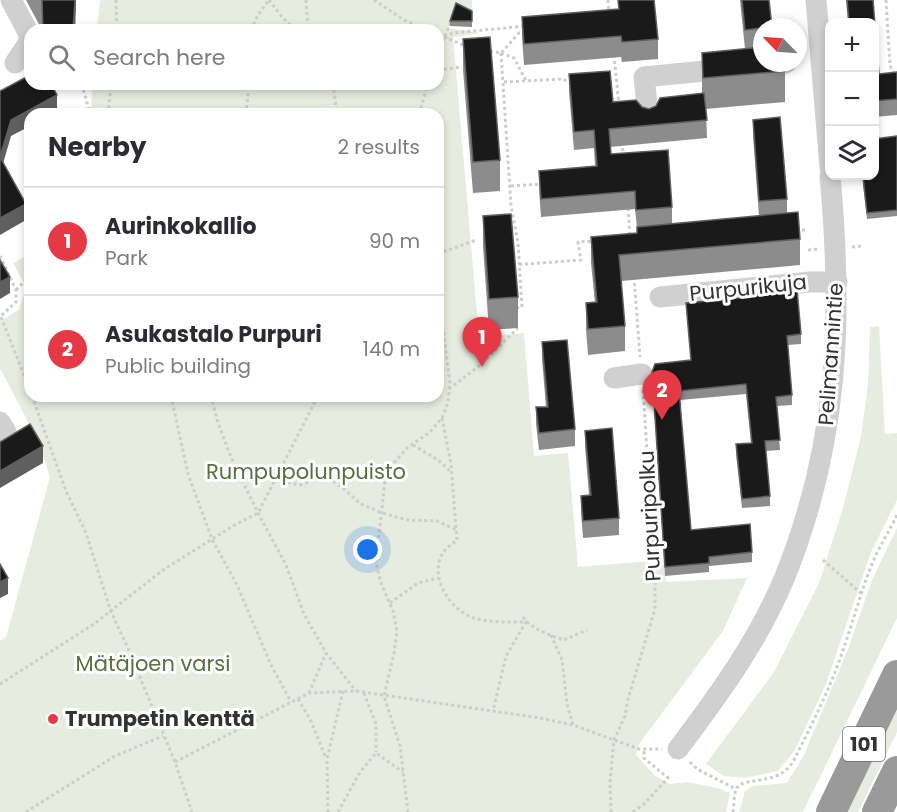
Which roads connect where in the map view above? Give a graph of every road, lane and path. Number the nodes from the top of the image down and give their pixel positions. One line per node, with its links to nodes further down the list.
1 (11, 0): 16 (street)
2 (116, 0): 11 (path)
3 (269, 0): 12 (path); 13 (path)
4 (306, 0): 14 (path)
5 (374, 0): 15 (path)
6 (608, 0): 9 (path)
7 (816, 0): 25 (street)
8 (886, 0): 31 (path)
9 (610, 19)
10 (452, 20): 19 (path)
11 (117, 24)
12 (254, 24)
13 (289, 24)
14 (308, 24)
15 (413, 24)
16 (24, 25)
17 (531, 26): 19 (path)
18 (530, 32): 24 (path)
19 (445, 38): 20 (path)
20 (466, 46)
21 (24, 50): 27 (street)
22 (487, 50): 24 (path)
23 (614, 51): 34 (path)
24 (501, 53): 32 (path); 33 (path)
25 (820, 60): 26 (street); 49 (street)
26 (807, 61)
27 (15, 63)
28 (753, 66): 48 (street)
29 (462, 67): 30 (path)
30 (444, 69)
31 (897, 76)
32 (526, 81): 33 (path); 36 (path)
33 (504, 82): 54 (path)
34 (617, 83): 35 (path); 42 (path)
35 (607, 84)
36 (576, 86)
37 (84, 90): 43 (path)
38 (110, 90): 44 (path)
39 (248, 90): 45 (path)
40 (334, 90): 46 (path)
41 (426, 90): 47 (path)
42 (619, 106)
43 (88, 108)
44 (109, 108)
45 (247, 108)
46 (336, 108)
47 (421, 108)
48 (648, 114)
49 (826, 126)
50 (622, 140): 51 (path)
51 (624, 160)
52 (830, 180): 69 (street, Pelimannintie)
53 (547, 183): 54 (path)
54 (511, 186): 66 (path)
55 (628, 207): 58 (path)
56 (795, 230): 57 (path)
57 (806, 230)
58 (630, 238): 59 (path); 62 (path)
59 (620, 239)
60 (476, 240): 63 (path)
61 (599, 240): 66 (path)
62 (631, 244)
63 (444, 252)
64 (0, 256): 70 (path)
65 (513, 265): 66 (path)
66 (519, 265): 72 (path)
67 (634, 275): 76 (path, Purpuripolku)
68 (24, 282): 70 (path)
69 (837, 282): 71 (street, Purpurikuja); 119 (street, Pelimannintie)
70 (16, 290): 73 (path)
71 (660, 297)
72 (516, 308)
73 (0, 317): 77 (path)
74 (518, 328): 79 (path)
75 (444, 344): 79 (path)
76 (642, 374): 78 (street); 117 (path, Purpuripolku)
77 (24, 375)
78 (614, 378)
79 (449, 389): 84 (path)
80 (34, 402): 99 (path)
81 (172, 402): 94 (path)
82 (213, 402): 90 (path)
83 (314, 404): 89 (path)
84 (442, 418): 87 (path); 88 (path)
85 (0, 422): 86 (street)
86 (0, 436)
87 (412, 445): 88 (path); 91 (path)
88 (452, 474): 93 (path)
89 (276, 480): 90 (path); 91 (path)
90 (258, 513): 94 (path); 104 (path)
91 (382, 513): 93 (path); 98 (path)
92 (897, 515): 97 (path)
93 (456, 530): 96 (path)
94 (212, 539): 99 (path); 113 (path)
95 (823, 560): 97 (path)
96 (438, 578): 98 (path); 101 (path)
97 (861, 593): 125 (path)
98 (390, 604): 111 (path)
99 (111, 612): 106 (path); 116 (path)
100 (523, 617): 101 (path)
101 (526, 622): 103 (path); 114 (path)
102 (587, 630): 103 (path)
103 (551, 635): 115 (path)
104 (326, 653): 108 (path); 109 (path)
105 (897, 675): 134 (highway, 101)
106 (0, 684)
107 (343, 691): 108 (path); 109 (path); 121 (path)
108 (356, 691): 110 (path)
109 (309, 693): 112 (path)
110 (364, 693): 111 (path); 120 (path)
111 (384, 696): 114 (path); 124 (path)
112 (298, 698): 113 (path); 121 (path)
113 (291, 702): 122 (path)
114 (493, 711): 115 (path)
115 (573, 725): 117 (path)
116 (163, 736): 122 (path); 126 (path)
117 (614, 740): 118 (path); 131 (path, Purpuripolku)
118 (644, 749): 119 (path); 132 (path)
119 (678, 749): 125 (path)
120 (376, 753): 124 (path); 129 (path)
121 (327, 759): 128 (path)
122 (175, 762): 127 (path)
123 (897, 771): 135 (highway, 101)
124 (403, 772): 130 (path)
125 (736, 789): 133 (path)
126 (26, 812)
127 (192, 812)
128 (328, 812)
129 (338, 812)
130 (408, 812)
131 (610, 812)
132 (633, 812)
133 (733, 812)
134 (831, 812)
135 (877, 812)

